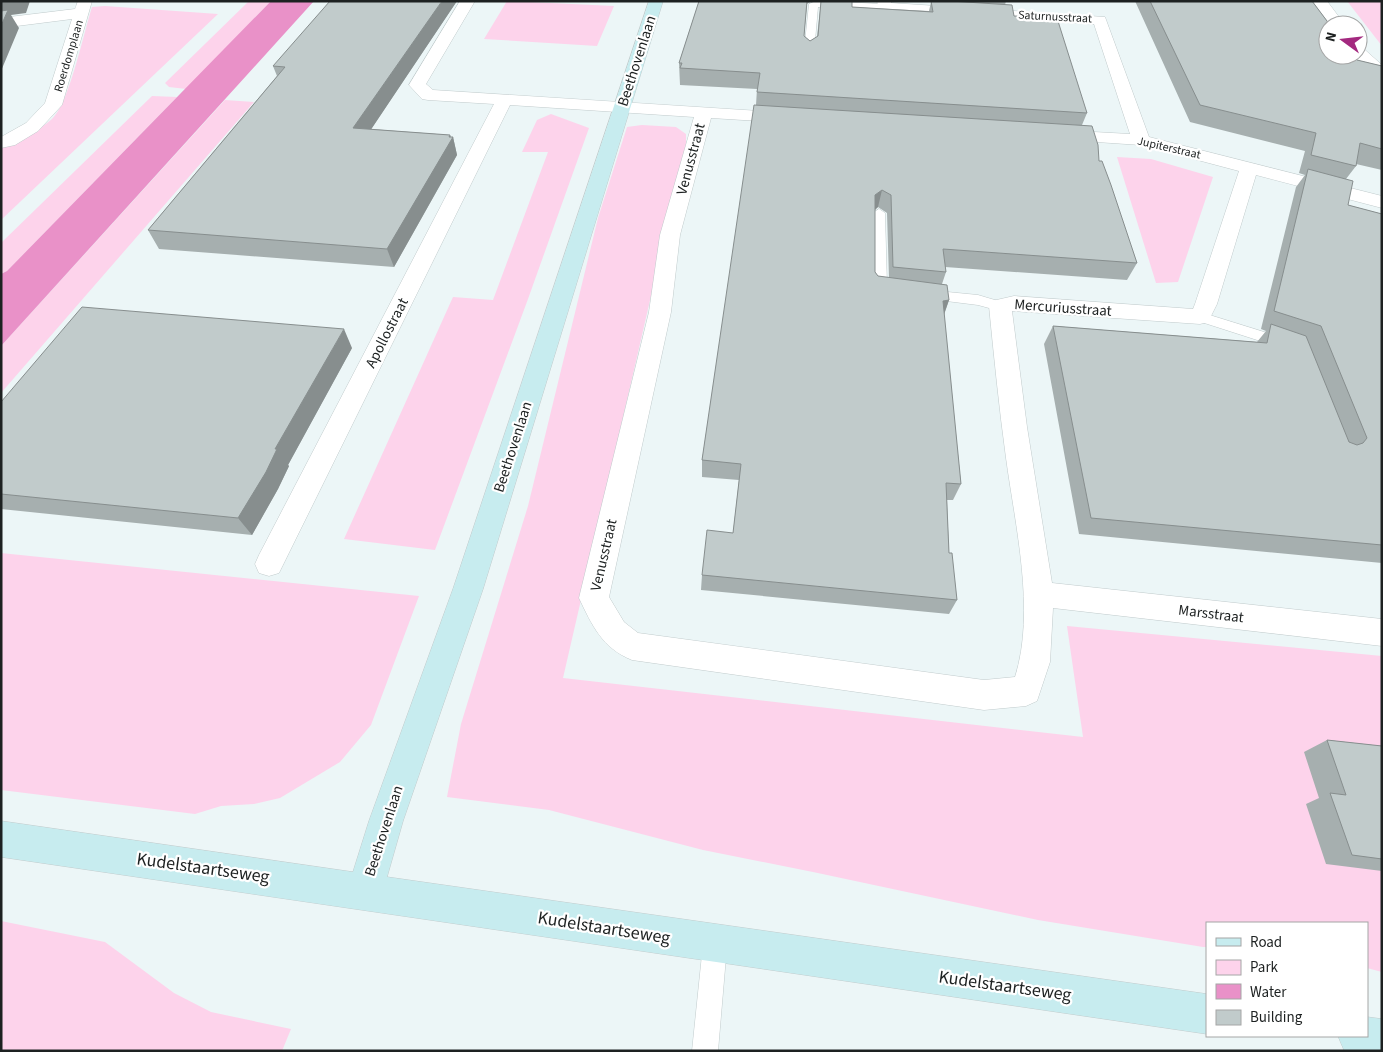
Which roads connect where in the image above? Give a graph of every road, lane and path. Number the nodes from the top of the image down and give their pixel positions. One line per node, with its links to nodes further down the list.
1 (468, 1): 11 (street)
2 (656, 1): 12 (street, Beethovenlaan)
3 (1319, 1): 6 (street)
4 (884, 4): 8 (lane, Saturnusstraat); 16 (street, Saturnusstraat)
5 (84, 7): 7 (street); 17 (street, Roerdomplaan)
6 (1330, 15)
7 (1, 23)
8 (809, 52)
9 (1368, 60): 10 (street)
10 (1382, 70)
11 (504, 101): 12 (street); 24 (street, Apollostraat)
12 (622, 107): 13 (street); 28 (street, Beethovenlaan)
13 (704, 113): 14 (street); 25 (street, Venusstraat)
14 (803, 119)
15 (1040, 134): 16 (street, Jupiterstraat)
16 (1141, 140): 18 (street, Jupiterstraat)
17 (1, 143)
18 (1249, 168): 19 (street, Jupiterstraat); 22 (street)
19 (1382, 202)
20 (879, 213): 21 (lane)
21 (1000, 306): 22 (street, Mercuriusstraat); 25 (street, Mercuriusstraat)
22 (1200, 317): 23 (lane)
23 (1299, 349)
24 (269, 564)
25 (1039, 594): 26 (street, Marsstraat)
26 (1382, 633)
27 (1, 838): 28 (street, Kudelstaartseweg)
28 (365, 891): 29 (street, Kudelstaartseweg)
29 (715, 945): 30 (street, Kudelstaartseweg); 33 (lane)
30 (1206, 1014)
31 (1366, 1037): 32 (street)
32 (1382, 1039)
33 (705, 1051)

